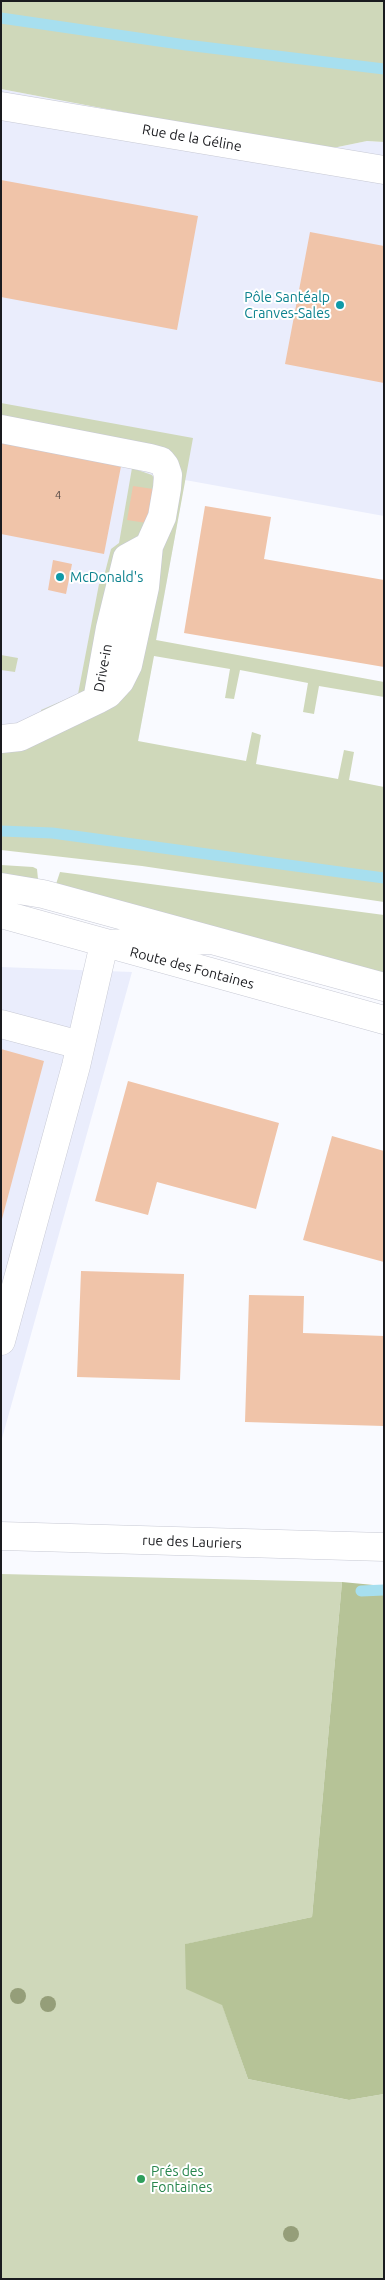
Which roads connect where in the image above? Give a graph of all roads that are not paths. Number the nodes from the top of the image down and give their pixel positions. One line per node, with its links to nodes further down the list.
1 (1, 106): 2 (street, Rue de la Géline)
2 (384, 170)
3 (1, 429): 4 (street, Drive-in)
4 (1, 739)
5 (1, 886): 7 (street)
6 (1, 914): 8 (street, Route des Fontaines)
7 (208, 940): 8 (street); 9 (street)
8 (104, 944): 10 (street, Route des Fontaines); 12 (street)
9 (384, 988)
10 (384, 1020)
11 (1, 1024): 12 (street)
12 (80, 1045): 13 (street)
13 (1, 1341)
14 (1, 1536): 15 (street, rue des Lauriers)
15 (384, 1548)

